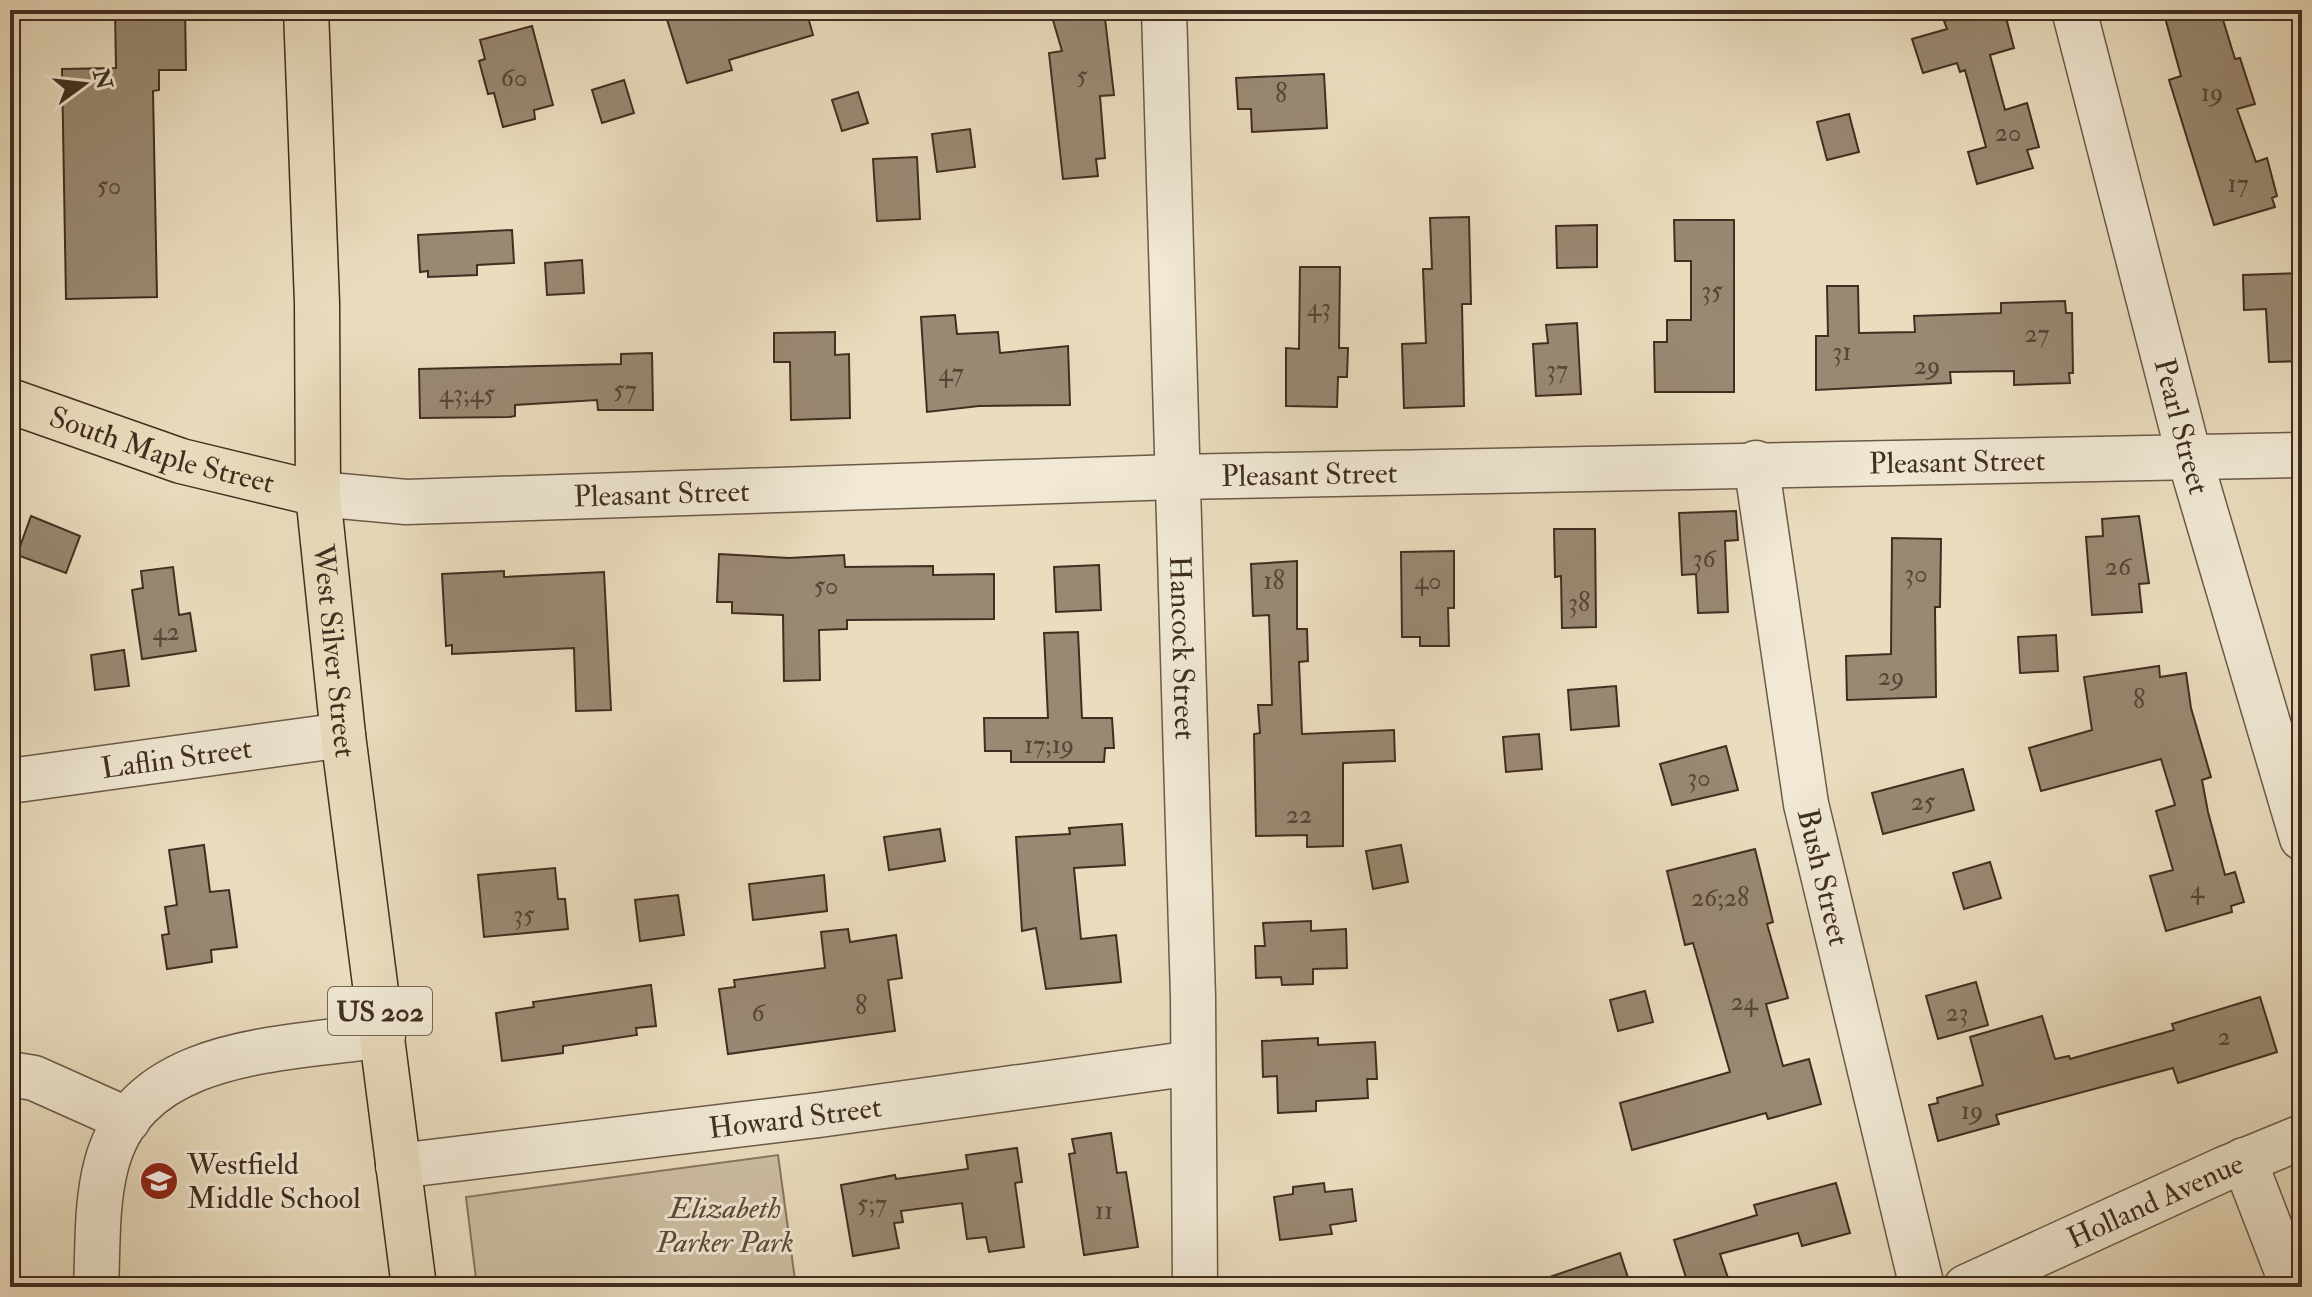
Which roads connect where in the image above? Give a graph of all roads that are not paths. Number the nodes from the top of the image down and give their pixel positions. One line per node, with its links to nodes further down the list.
1 (306, 10): 9 (main road, West Silver Street)
2 (1164, 10): 8 (street, Hancock Street)
3 (2074, 10): 6 (street, Pearl Street)
4 (10, 401): 9 (main road, South Maple Street)
5 (2302, 455): 6 (street, Pleasant Street)
6 (2189, 456): 7 (street, Pleasant Street); 12 (street, Pearl Street)
7 (1756, 463): 8 (street, Pleasant Street); 23 (street, Bush Street)
8 (1176, 477): 9 (street, Pleasant Street); 14 (street, Hancock Street)
9 (318, 494): 10 (main road, West Silver Street / US 202)
10 (343, 735): 11 (street, Laflin Street); 13 (main road, West Silver Street / US 202)
11 (10, 781)
12 (2302, 838)
13 (383, 1035): 16 (street); 19 (main road, West Silver Street / US 202)
14 (1193, 1063): 19 (street, Howard Street); 22 (street, Hancock Street)
15 (10, 1074): 16 (street)
16 (128, 1120): 20 (street)
17 (2302, 1137): 18 (street, Holland Avenue)
18 (2244, 1160): 24 (street, Holland Avenue); 25 (street)
19 (398, 1166): 21 (main road, West Silver Street / US 202)
20 (96, 1287)
21 (414, 1287)
22 (1195, 1287)
23 (1922, 1287)
24 (1966, 1287)
25 (2293, 1287)

